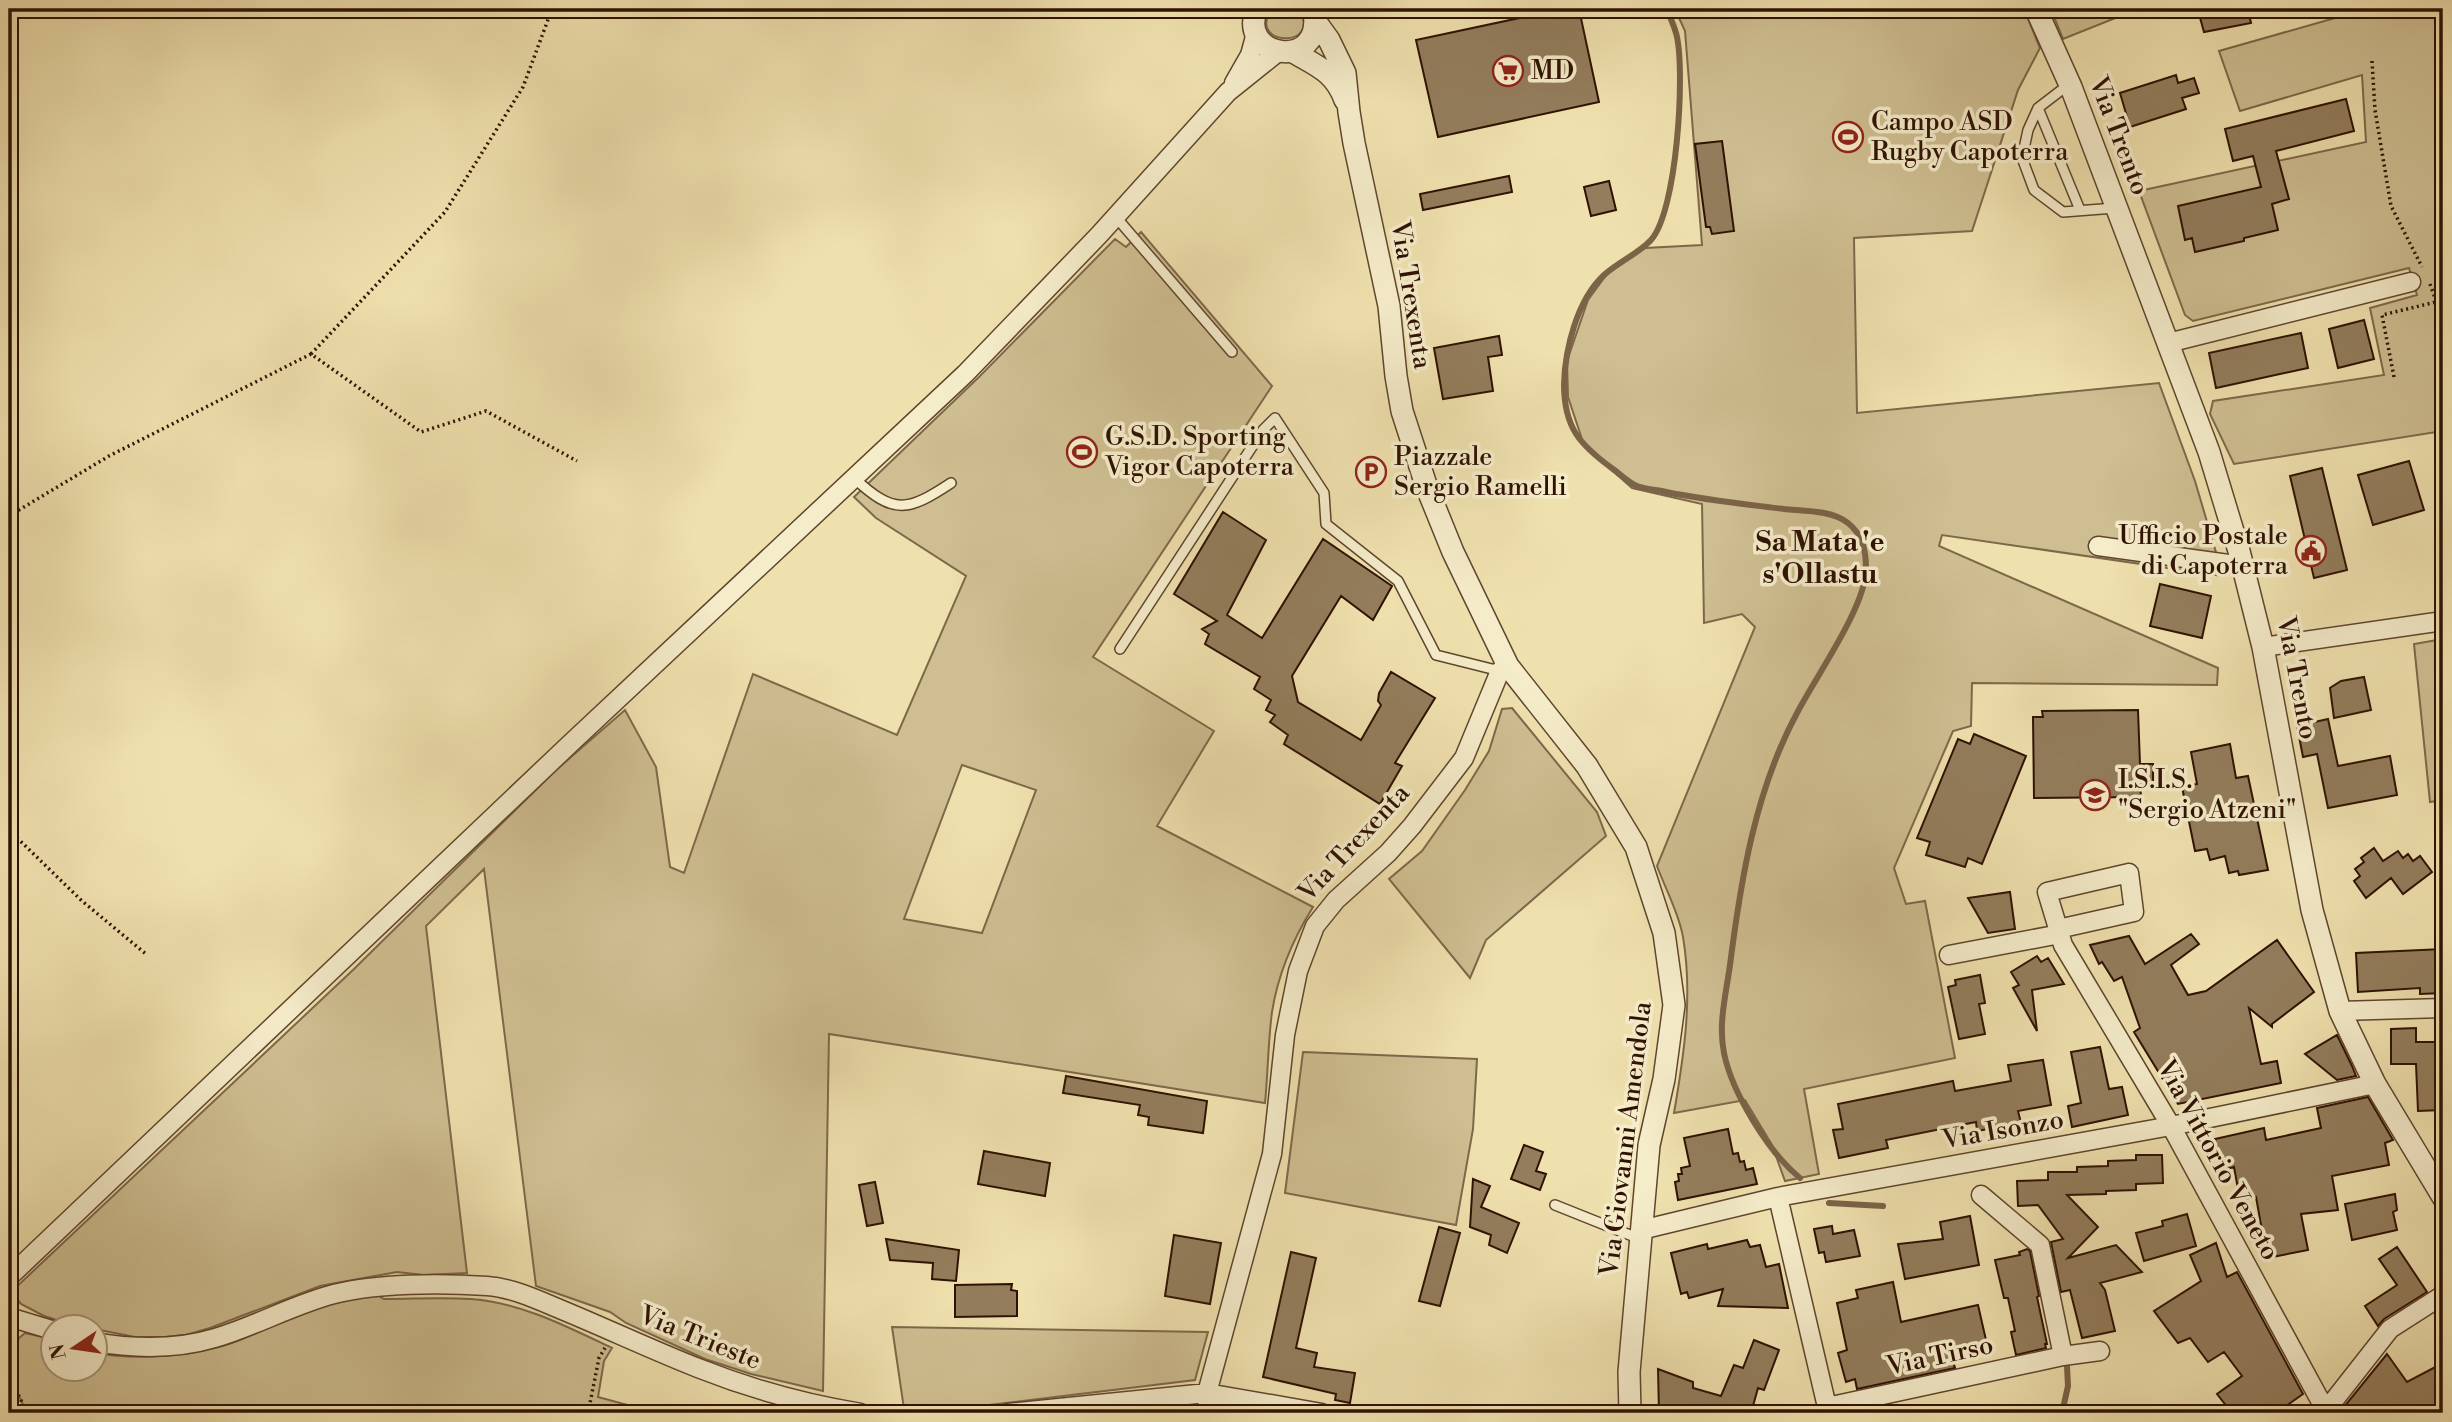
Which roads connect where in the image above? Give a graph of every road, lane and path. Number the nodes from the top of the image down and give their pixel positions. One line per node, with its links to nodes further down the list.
1 (552, 9): 20 (path)
2 (1257, 9): 5 (street)
3 (2036, 9): 8 (street, Via Trento)
4 (1314, 13): 6 (street); 11 (street)
5 (1256, 33): 6 (street); 9 (street)
6 (1285, 52): 9 (street); 11 (street)
7 (2372, 61): 16 (path)
8 (2070, 83): 10 (lane); 12 (street, Via Trento)
9 (1228, 92): 14 (street)
10 (2038, 108): 13 (lane); 13 (lane)
11 (1349, 112): 31 (street, Via Trexenta)
12 (2117, 208): 13 (lane); 18 (street, Via Trento)
13 (2080, 210)
14 (1115, 216): 19 (lane); 23 (street)
15 (2411, 282): 18 (street)
16 (2436, 302): 17 (path); 21 (path)
17 (2443, 321)
18 (2168, 342): 27 (street, Via Trento)
19 (1232, 352)
20 (311, 354): 22 (path); 25 (path)
21 (2394, 377)
22 (577, 461)
23 (854, 478): 24 (lane); 45 (street)
24 (951, 482)
25 (9, 516)
26 (2098, 546): 27 (street)
27 (2243, 566): 29 (street, Via Trento)
28 (2443, 621): 29 (street)
29 (2263, 647): 37 (street, Via Trento)
30 (1120, 649): 31 (lane)
31 (1504, 669): 44 (street, Via Giovanni Amendola); 54 (street, Via Trexenta)
32 (9, 830): 34 (path)
33 (2059, 931): 33 (street, Via Vittorio Veneto); 35 (street, Via Vittorio Veneto); 39 (street, Via Vittorio Veneto)
34 (146, 954)
35 (1949, 955)
36 (2443, 1008): 37 (street)
37 (2340, 1011): 38 (street, Via Trento)
38 (2375, 1084): 39 (street, Via Isonzo); 41 (street, Via Trento)
39 (2171, 1126): 42 (street, Via Isonzo); 58 (street, Via Vittorio Veneto)
40 (1981, 1195): 52 (street)
41 (2443, 1197)
42 (1778, 1198): 44 (street, Via Isonzo); 57 (street, Via Tirso)
43 (1555, 1205): 44 (lane)
44 (1640, 1234): 65 (street, Via Giovanni Amendola)
45 (9, 1277)
46 (2443, 1295): 58 (street)
47 (9, 1317): 48 (street)
48 (38, 1326)
49 (614, 1332): 50 (street, Via Trieste); 55 (street, Via Trieste); 60 (path)
50 (108, 1344)
51 (2100, 1351): 52 (street, Via Tirso)
52 (2063, 1356): 57 (street, Via Tirso)
53 (9, 1375): 59 (path)
54 (1207, 1393): 56 (street); 63 (street, Via Trexenta); 64 (street)
55 (812, 1409): 61 (street, Via Trieste)
56 (1049, 1410): 62 (street)
57 (1827, 1410)
58 (2326, 1412)
59 (27, 1413)
60 (588, 1413)
61 (861, 1413)
62 (1008, 1413)
63 (1208, 1413)
64 (1322, 1413)
65 (1630, 1413)

